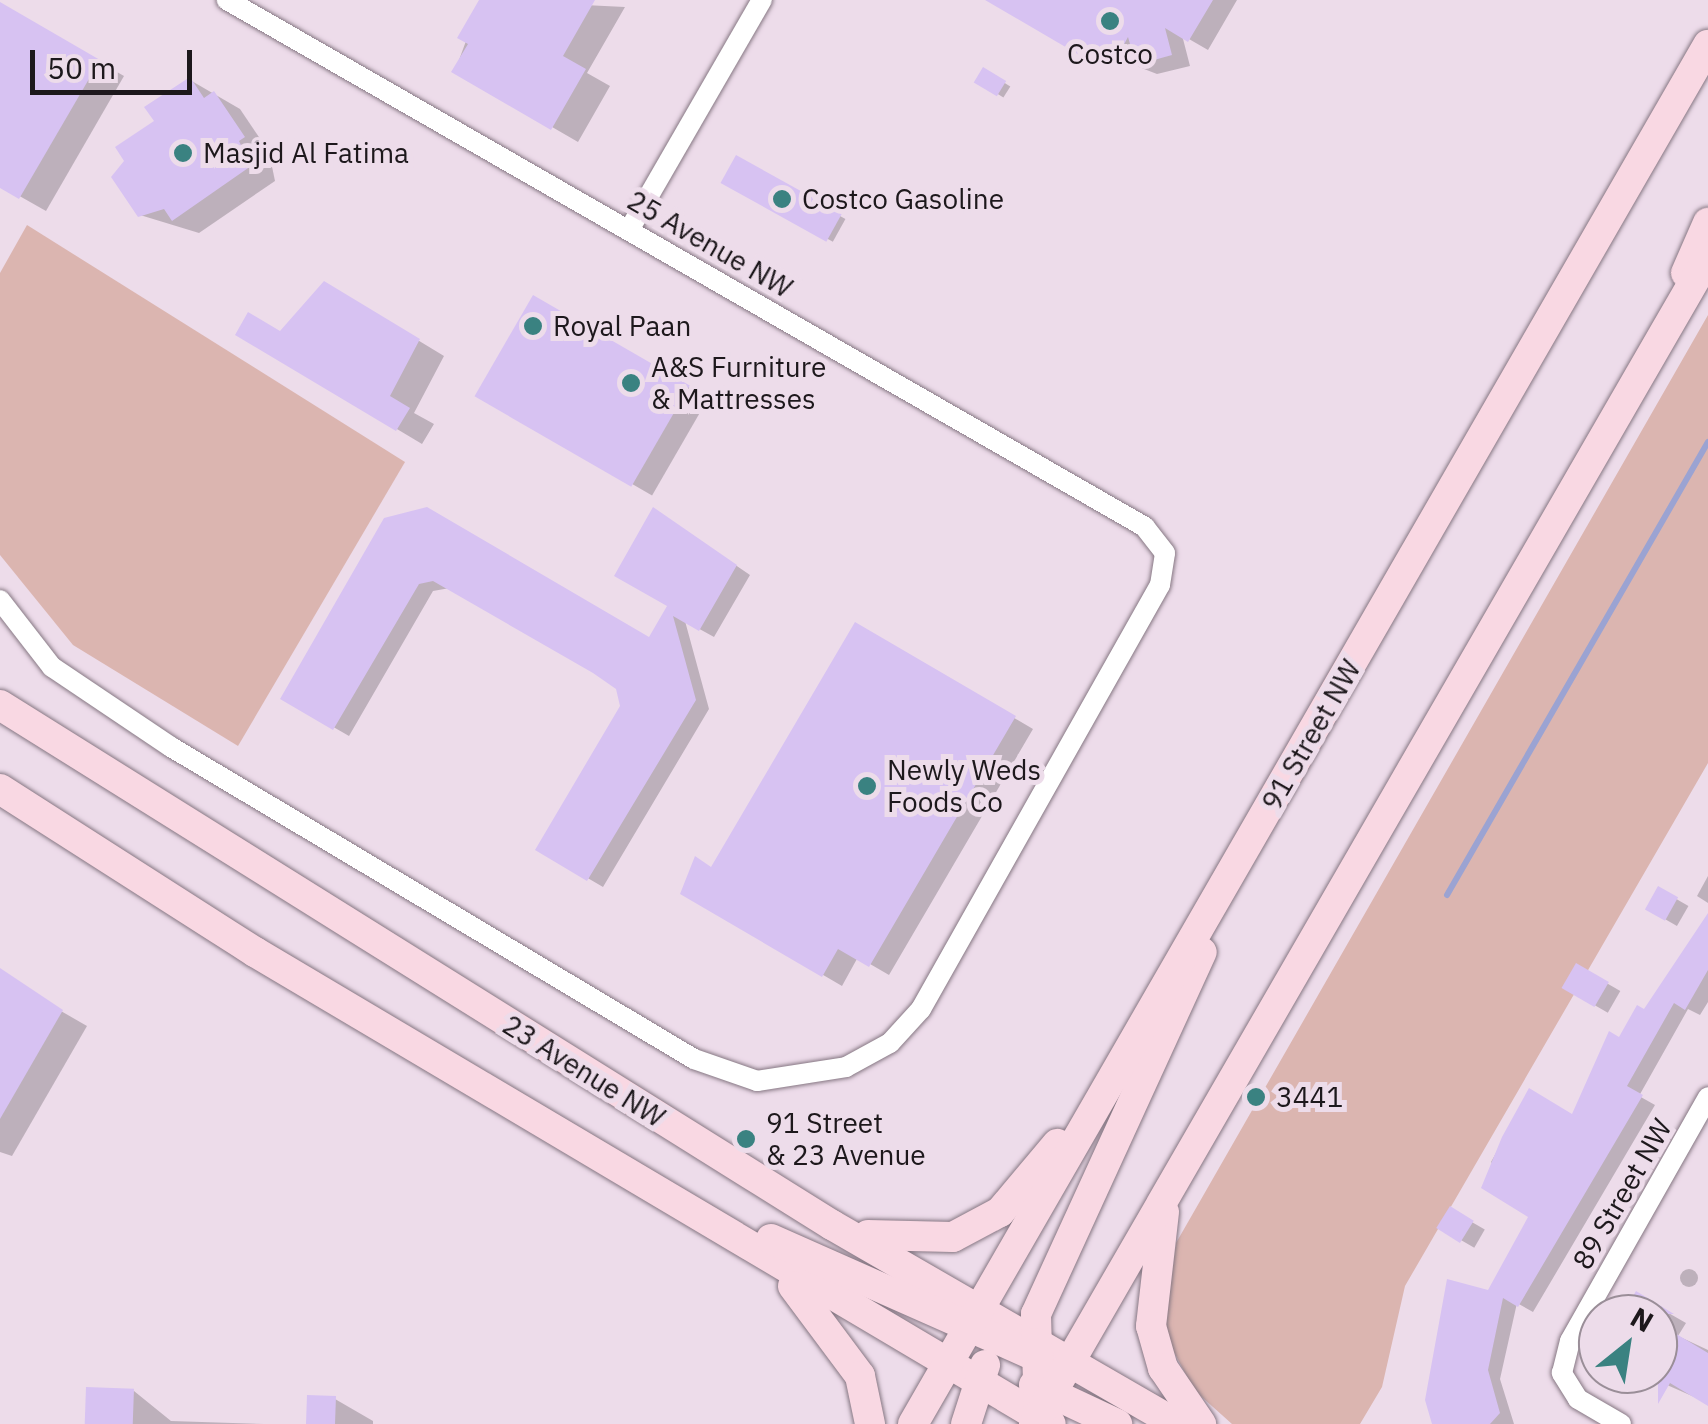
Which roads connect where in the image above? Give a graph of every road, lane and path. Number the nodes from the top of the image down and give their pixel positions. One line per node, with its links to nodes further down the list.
1 (227, 0): 5 (street, 25 Avenue NW)
2 (762, 0): 5 (street)
3 (1708, 45): 11 (main road, 91 Street NW)
4 (1708, 223): 7 (main road)
5 (629, 230): 8 (street, 25 Avenue NW)
6 (1708, 257): 7 (main road)
7 (1645, 362): 15 (main road)
8 (0, 600)
9 (0, 705): 16 (main road, 23 Avenue NW)
10 (0, 790): 14 (main road, 23 Avenue NW)
11 (1242, 854): 12 (main road, 91 Street NW); 21 (main road)
12 (1124, 1059): 16 (main road); 18 (main road, 91 Street NW)
13 (1708, 1097): 28 (street, 89 Street NW)
14 (575, 1143): 17 (main road, 23 Avenue NW); 18 (main road)
15 (1167, 1192): 19 (main road); 27 (main road)
16 (832, 1225): 18 (main road, 23 Avenue NW)
17 (758, 1252): 20 (main road, 23 Avenue NW); 22 (main road)
18 (979, 1347): 20 (main road, 23 Avenue NW); 21 (main road); 21 (main road, 23 Avenue NW); 24 (main road, 91 Street NW)
19 (1072, 1363): 21 (main road); 26 (main road)
20 (947, 1364): 23 (main road)
21 (1039, 1391): 25 (main road)
22 (870, 1424)
23 (913, 1424)
24 (966, 1424)
25 (1117, 1424)
26 (1176, 1424)
27 (1201, 1424)
28 (1621, 1424)

